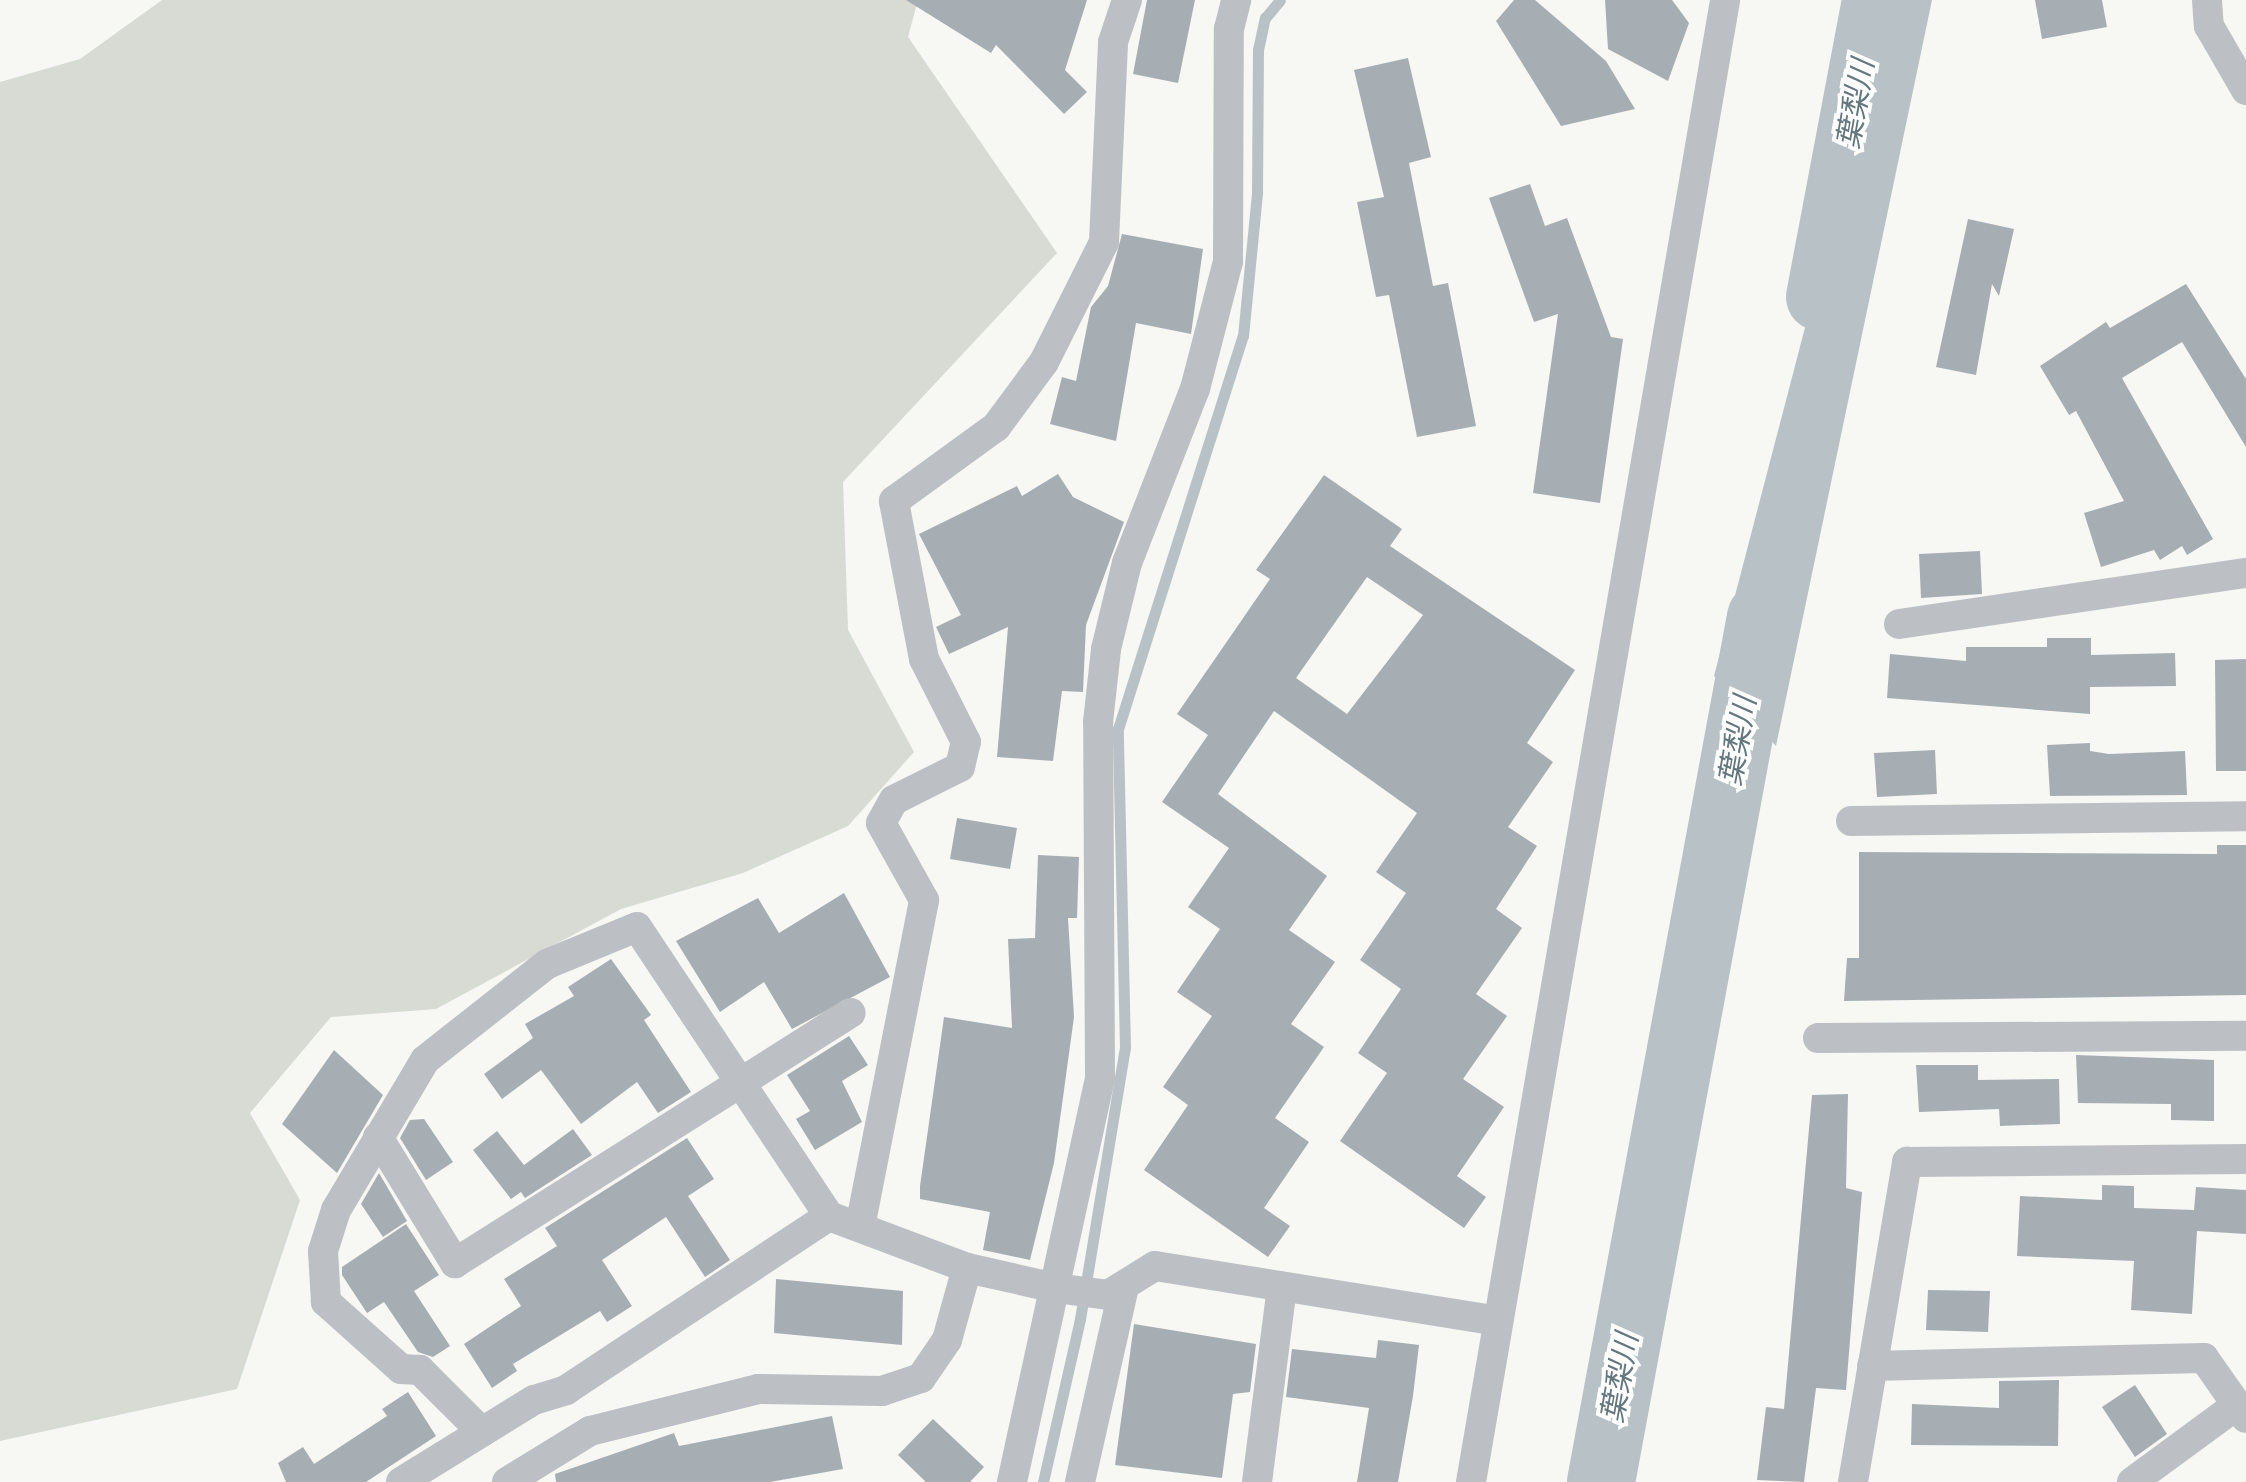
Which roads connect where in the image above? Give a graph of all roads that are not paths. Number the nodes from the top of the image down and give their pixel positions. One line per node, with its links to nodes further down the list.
1 (1127, 0): 17 (street)
2 (1236, 0): 21 (street)
3 (1725, 0): 22 (street)
4 (2207, 0): 5 (street)
5 (2246, 90)
6 (2246, 573): 7 (street)
7 (1899, 624)
8 (2246, 816): 9 (street)
9 (1851, 821)
10 (851, 1013): 13 (street)
11 (2246, 1036): 12 (street)
12 (1818, 1038)
13 (740, 1082): 14 (street); 14 (street); 16 (street)
14 (378, 1137): 25 (street)
15 (2246, 1159): 23 (street)
16 (829, 1216): 17 (street); 25 (street)
17 (860, 1227): 18 (street)
18 (967, 1268): 21 (street); 27 (street)
19 (1124, 1286): 20 (street); 21 (street); 29 (street)
20 (1282, 1287): 22 (street); 30 (street)
21 (1056, 1288): 28 (street)
22 (1498, 1321): 31 (street)
23 (1872, 1366): 24 (street); 32 (street)
24 (2242, 1412): 33 (street)
25 (482, 1432): 26 (street)
26 (401, 1482)
27 (507, 1482)
28 (1012, 1482)
29 (1080, 1482)
30 (1257, 1482)
31 (1471, 1482)
32 (1853, 1482)
33 (2132, 1482)

